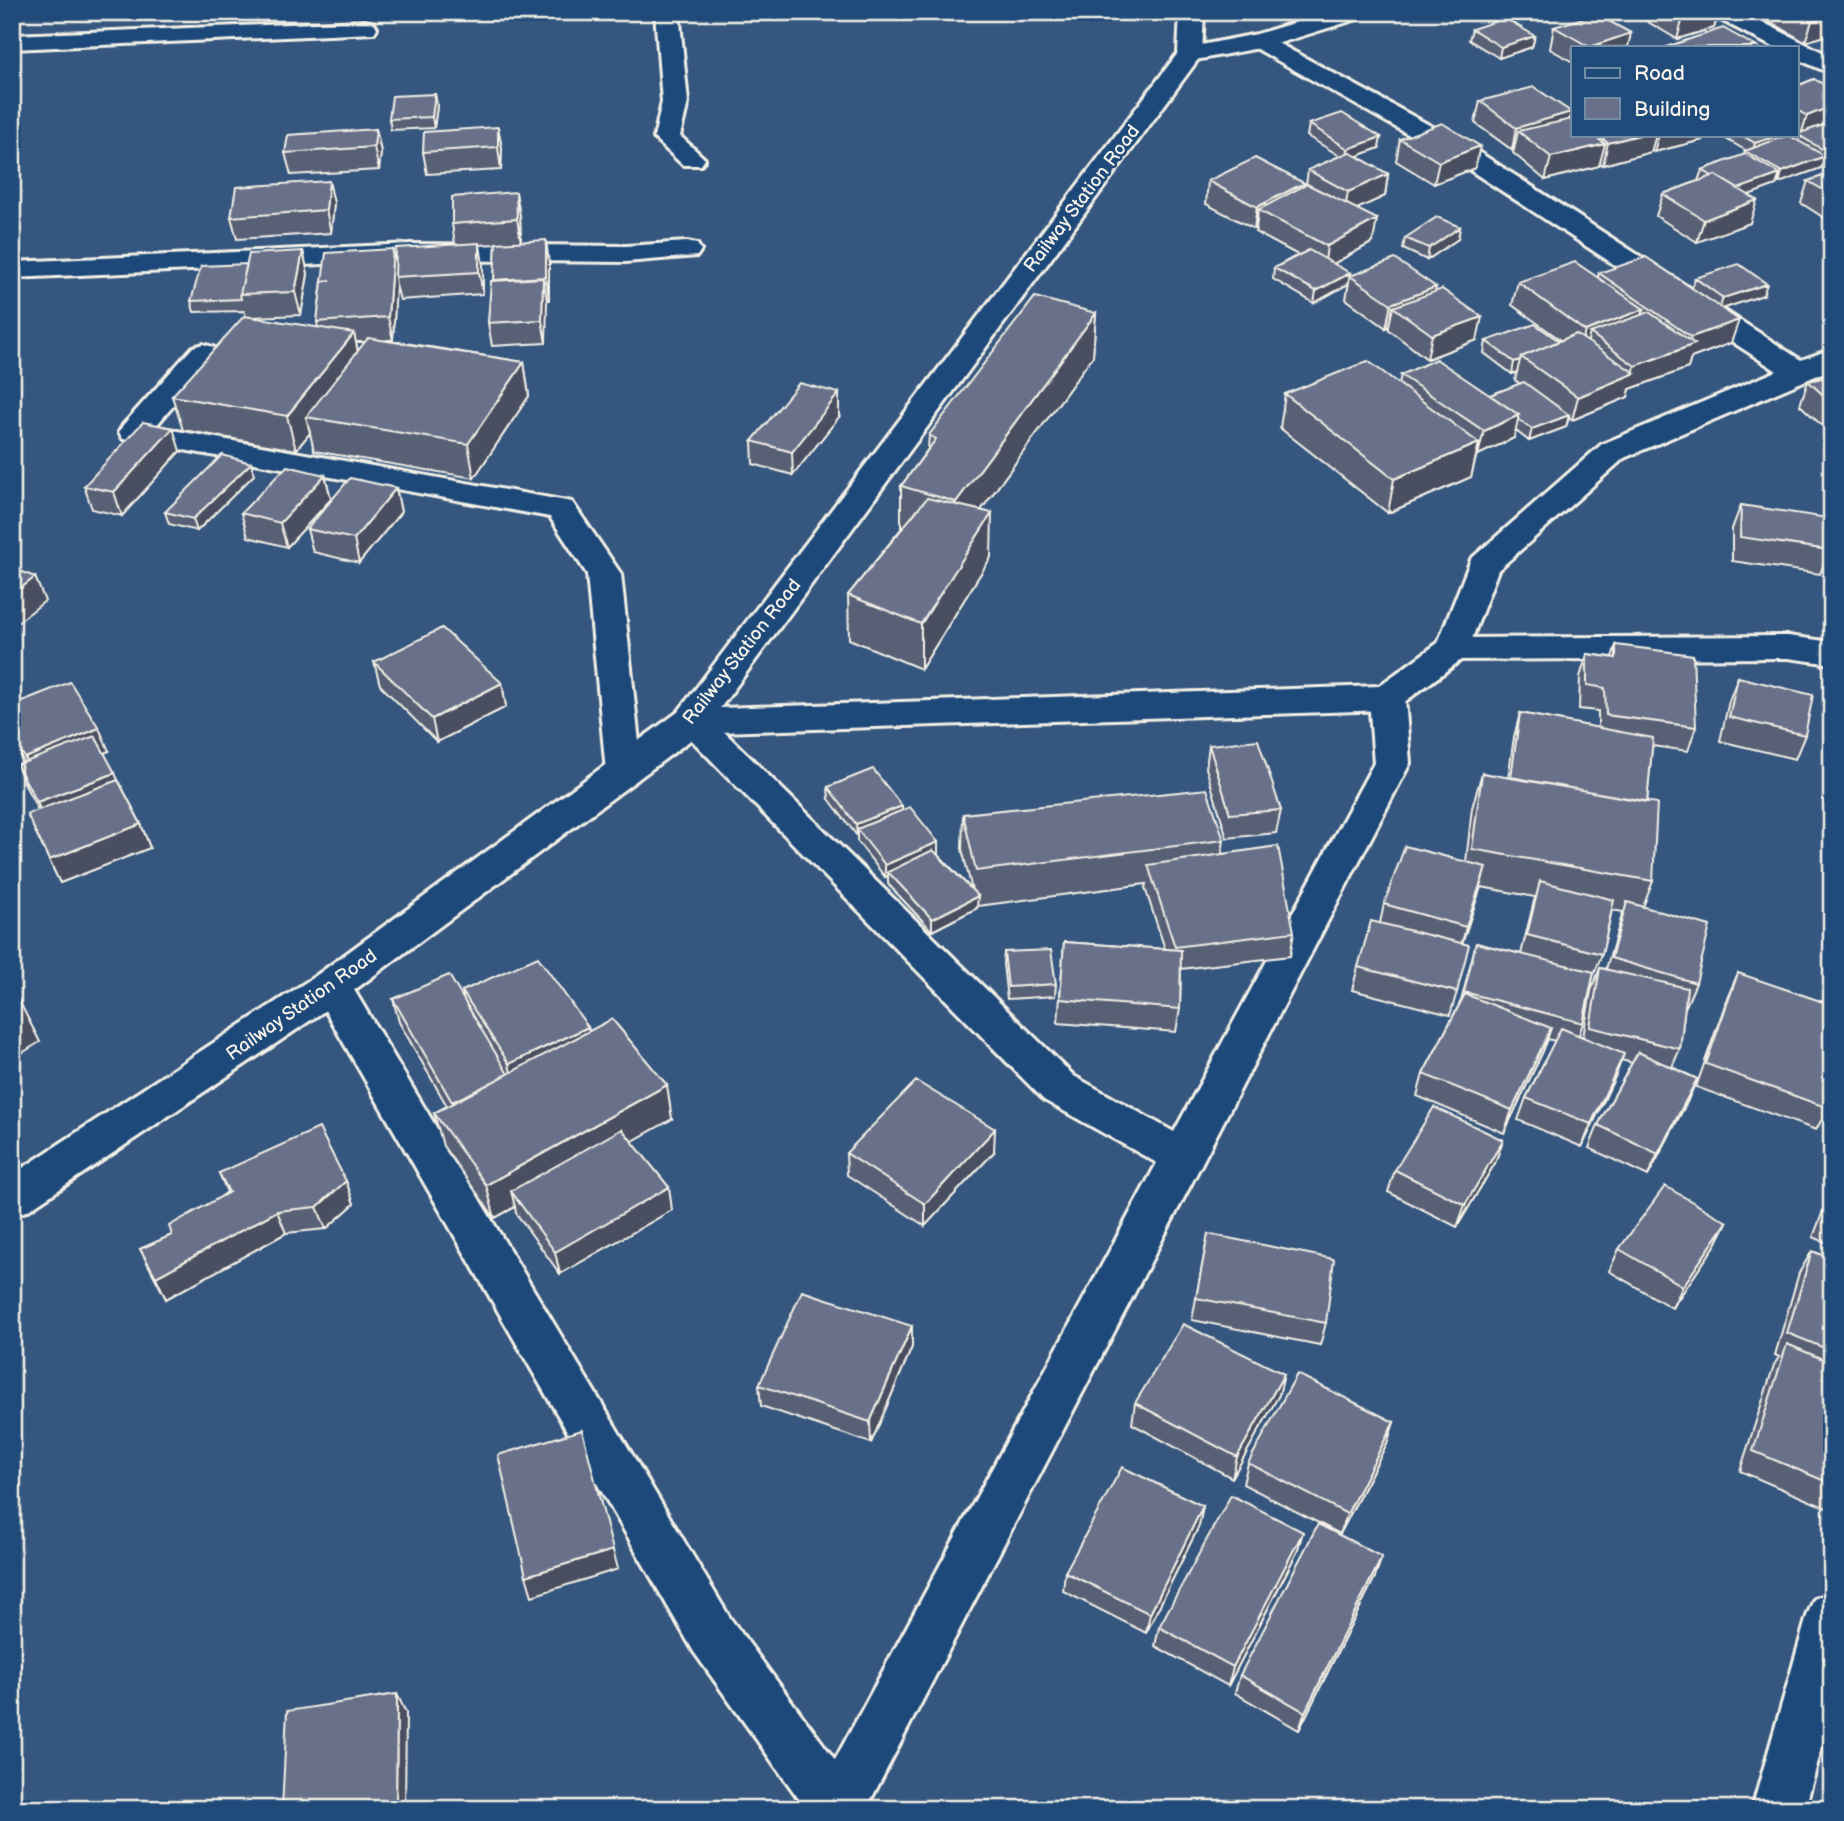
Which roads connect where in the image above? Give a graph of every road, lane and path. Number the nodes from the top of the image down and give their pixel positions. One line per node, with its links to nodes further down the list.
1 (667, 12): 15 (street)
2 (1192, 12): 13 (street)
3 (1356, 12): 8 (street)
4 (1723, 12): 10 (street)
5 (256, 23): 6 (street); 9 (street)
6 (366, 28)
7 (1820, 39): 11 (street)
8 (1261, 41): 13 (street); 20 (street)
9 (12, 43)
10 (1789, 46)
11 (1798, 49)
12 (1798, 50): 14 (street)
13 (1190, 54): 24 (street, Railway Station Road)
14 (1832, 67)
15 (692, 159)
16 (687, 250): 17 (street)
17 (12, 270)
18 (203, 353): 25 (street)
19 (1832, 358): 20 (street)
20 (1799, 372): 21 (street)
21 (1453, 649): 22 (street); 23 (street)
22 (1832, 653)
23 (1387, 698): 24 (street); 27 (street)
24 (691, 721): 25 (street, Railway Station Road); 27 (street)
25 (624, 771): 26 (street, Railway Station Road)
26 (331, 986): 28 (street, Railway Station Road); 30 (street)
27 (1183, 1157): 30 (street)
28 (12, 1198)
29 (1832, 1616): 31 (street)
30 (837, 1808)
31 (1778, 1809)

